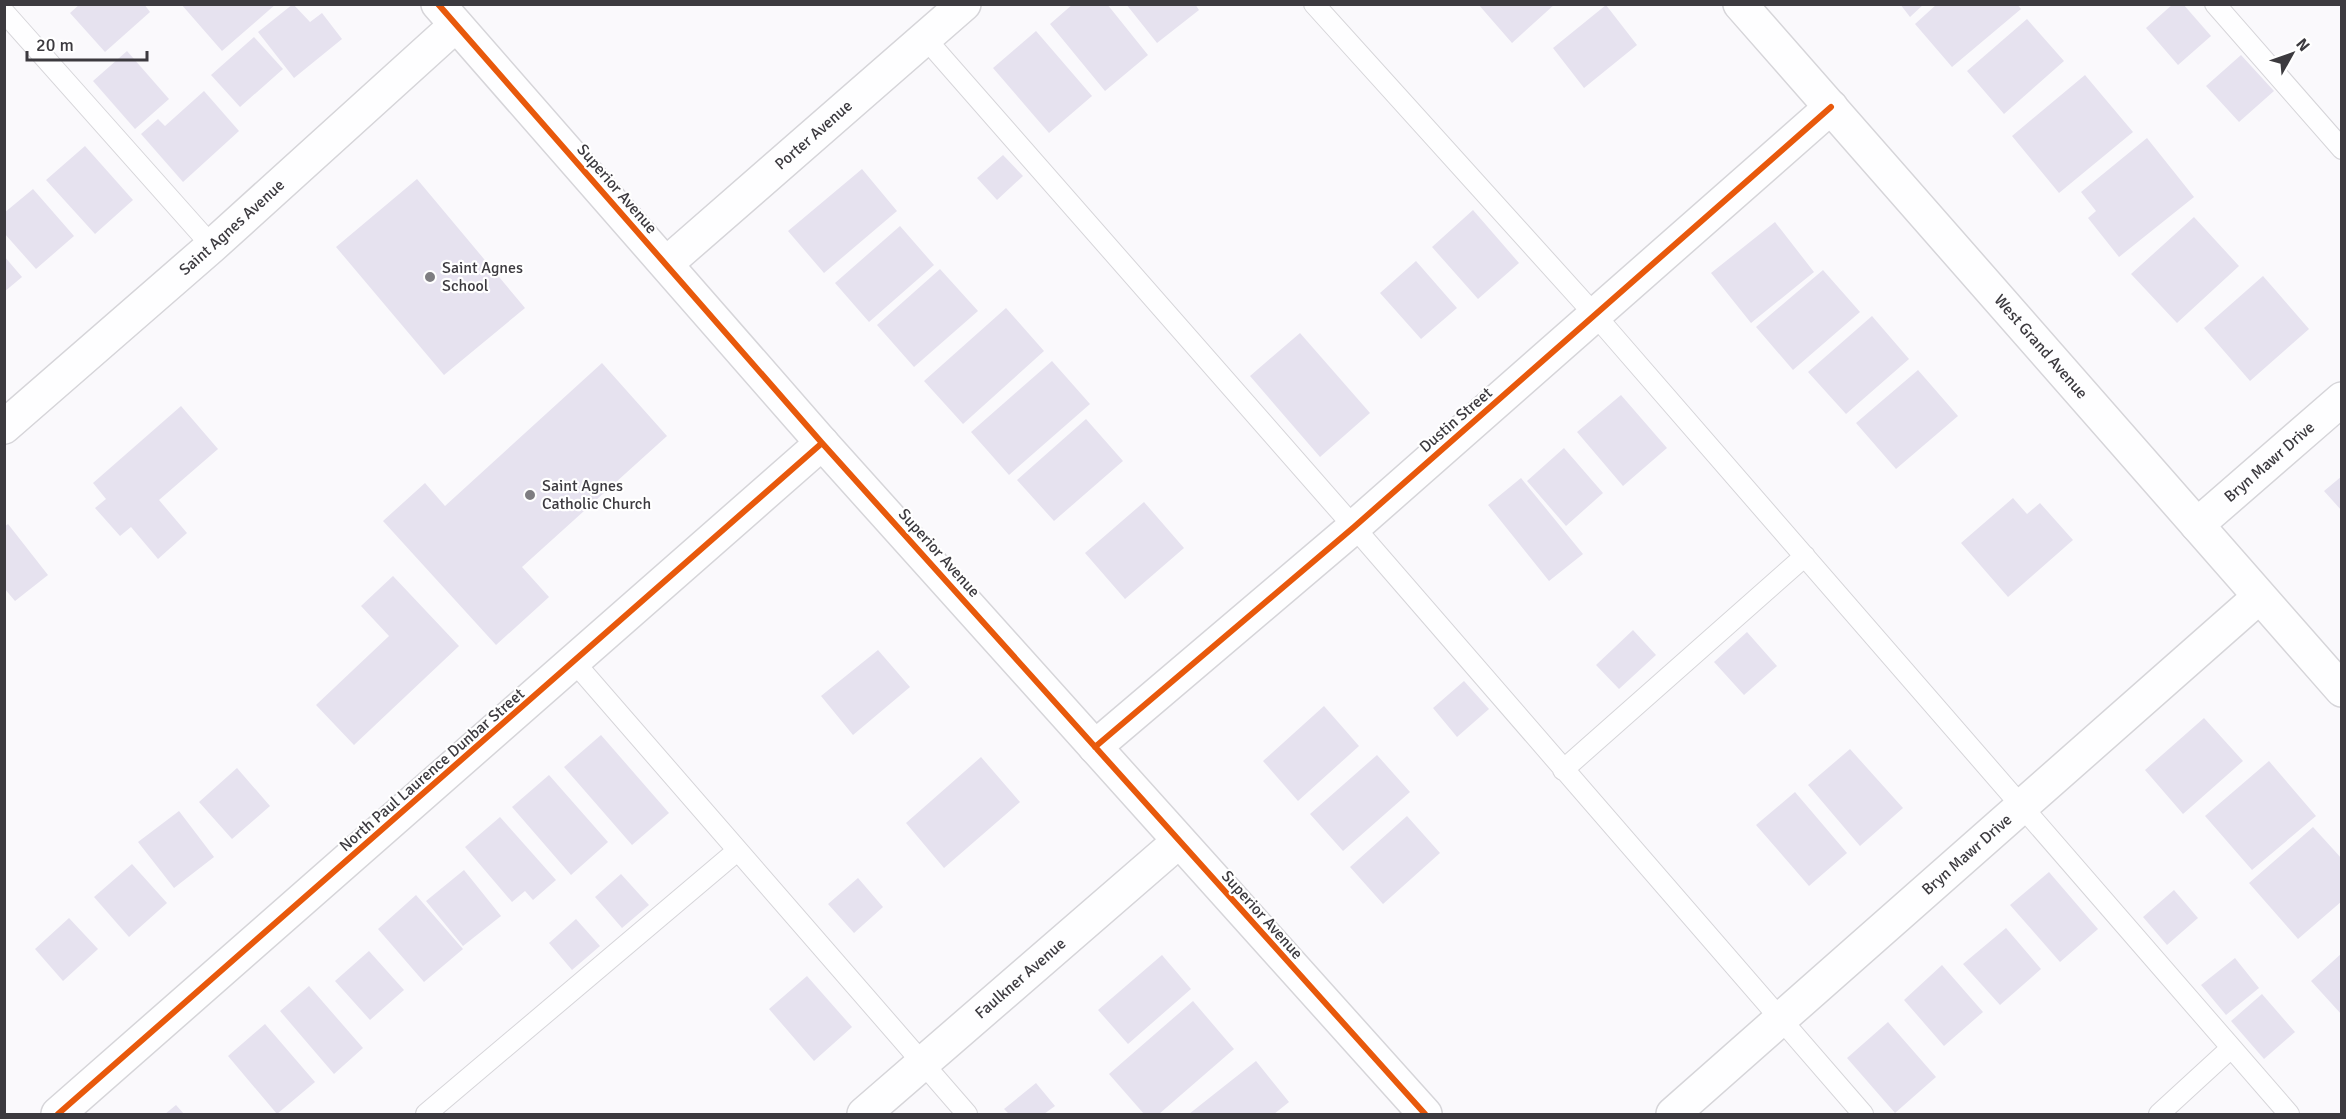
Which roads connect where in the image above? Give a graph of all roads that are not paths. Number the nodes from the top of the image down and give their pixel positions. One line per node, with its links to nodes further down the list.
1 (964, 4): 7 (street, Porter Avenue)
2 (1314, 4): 12 (lane)
3 (1740, 4): 8 (street, West Grand Avenue)
4 (2215, 4): 9 (lane)
5 (4, 12): 10 (lane)
6 (447, 15): 10 (street, Saint Agnes Avenue); 11 (street, Superior Avenue)
7 (925, 38): 11 (street, Porter Avenue); 17 (lane)
8 (1831, 107): 12 (street, Dustin Street); 16 (street, West Grand Avenue)
9 (2342, 149)
10 (212, 246): 14 (street, Saint Agnes Avenue)
11 (666, 264): 15 (street, Superior Avenue)
12 (1595, 315): 17 (street, Dustin Street); 18 (lane)
13 (2342, 399): 16 (street, Bryn Mawr Drive)
14 (4, 427)
15 (822, 443): 20 (street, North Paul Laurence Dunbar Street); 22 (street, Superior Avenue)
16 (2197, 525): 19 (street, West Grand Avenue)
17 (1354, 527): 22 (street, Dustin Street); 23 (lane)
18 (1805, 556): 23 (lane); 24 (lane)
19 (2259, 597): 21 (street, West Grand Avenue); 24 (street, Bryn Mawr Drive)
20 (575, 663): 26 (lane); 30 (street, North Paul Laurence Dunbar Street)
21 (2342, 690)
22 (1095, 747): 25 (street, Superior Avenue)
23 (1563, 770): 27 (lane)
24 (2020, 805): 27 (street, Bryn Mawr Drive); 28 (lane)
25 (1178, 842): 29 (street, Faulkner Avenue); 34 (street, Superior Avenue)
26 (737, 851): 29 (lane); 31 (lane)
27 (1780, 1023): 35 (street, Bryn Mawr Drive); 36 (lane)
28 (2231, 1048): 37 (lane); 38 (lane)
29 (922, 1063): 32 (street, Faulkner Avenue); 33 (lane)
30 (58, 1114)
31 (426, 1114)
32 (864, 1114)
33 (967, 1114)
34 (1425, 1114)
35 (1673, 1114)
36 (1863, 1114)
37 (2159, 1114)
38 (2289, 1114)

